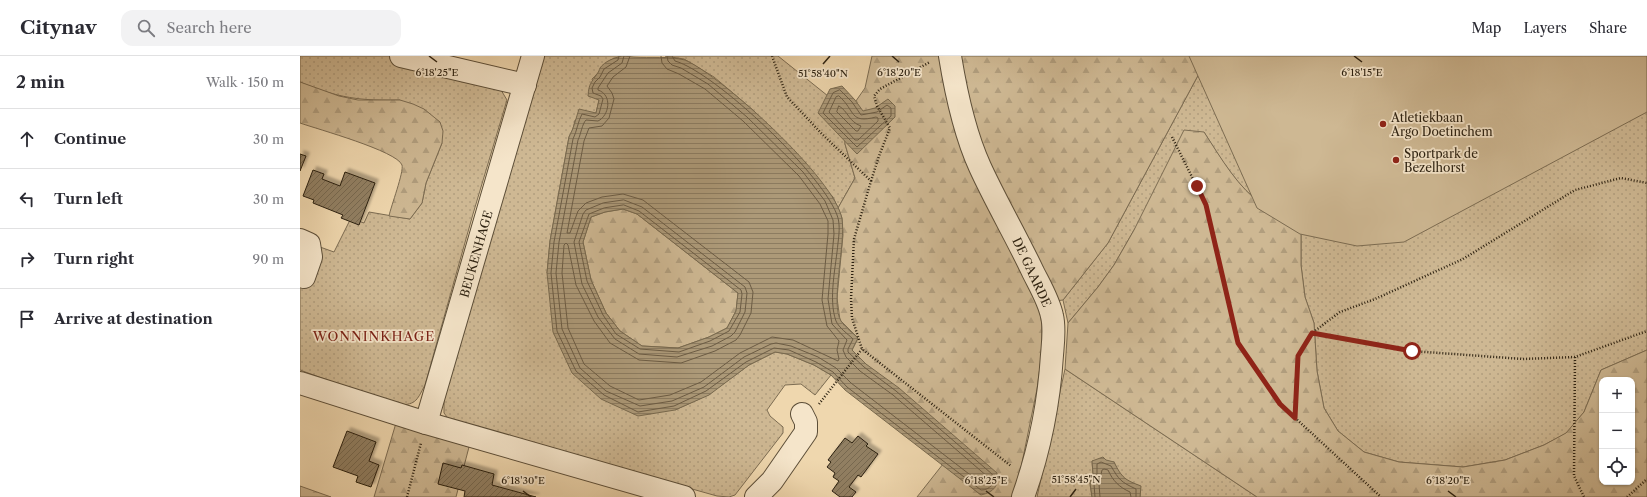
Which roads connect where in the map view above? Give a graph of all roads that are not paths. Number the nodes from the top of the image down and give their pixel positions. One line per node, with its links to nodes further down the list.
1 (401, 56): 4 (street)
2 (532, 56): 4 (street, BEUKENHAGE)
3 (942, 59): 10 (street, DE GAARDE)
4 (525, 85): 9 (street, BEUKENHAGE)
5 (300, 240): 6 (street)
6 (304, 277)
7 (300, 384): 9 (street)
8 (802, 414): 12 (street)
9 (426, 423): 11 (street)
10 (1026, 489)
11 (684, 497)
12 (756, 497)

